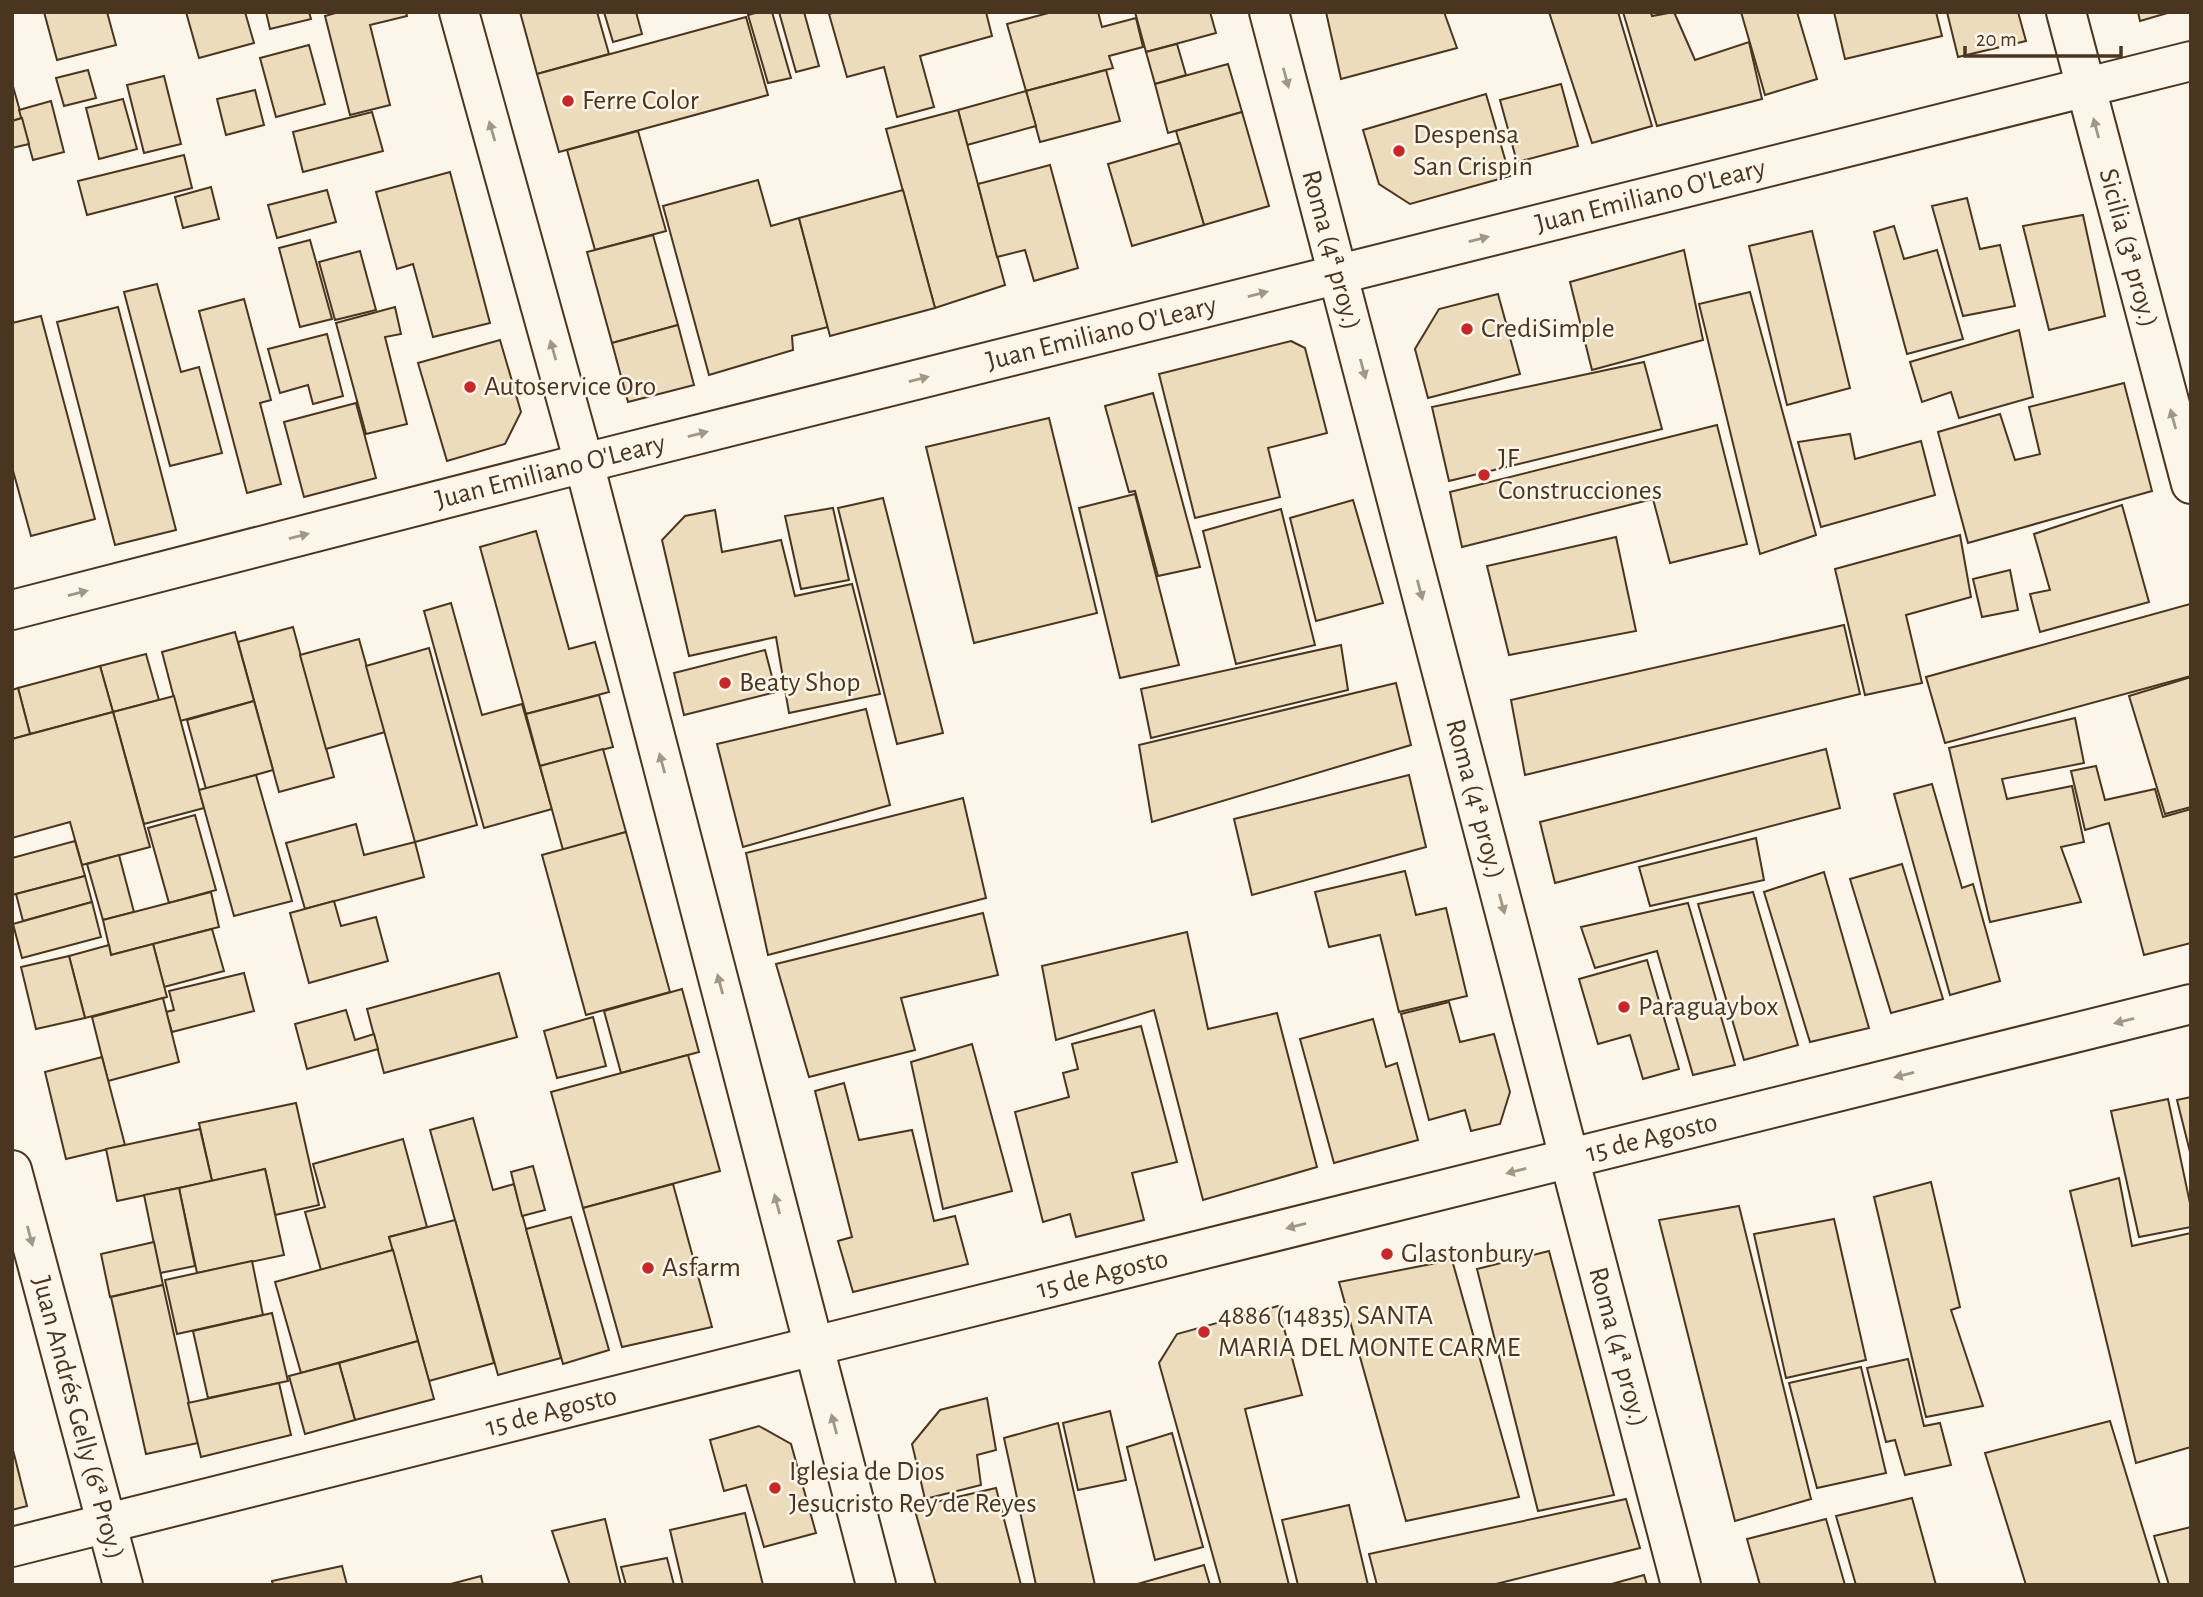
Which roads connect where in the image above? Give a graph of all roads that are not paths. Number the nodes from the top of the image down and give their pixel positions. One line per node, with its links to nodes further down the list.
1 (459, 12): 7 (street, one-way to 1)
2 (1269, 12): 6 (street, Roma (4ª proy.), one-way to 6)
3 (2066, 12): 5 (street, Sicilia (3ª proy.))
4 (2191, 61): 5 (street, Juan Emiliano O'Leary)
5 (2086, 87): 6 (street, Juan Emiliano O'Leary, one-way to 5); 8 (street, Sicilia (3ª proy.), one-way to 5)
6 (1338, 274): 7 (street, Juan Emiliano O'Leary, one-way to 6); 11 (street, Roma (4ª proy.), one-way to 11)
7 (584, 463): 9 (street, Juan Emiliano O'Leary, one-way to 7); 13 (street, one-way to 7)
8 (2191, 485)
9 (12, 610)
10 (2191, 1004): 11 (street, 15 de Agosto, one-way to 11)
11 (1569, 1158): 13 (street, 15 de Agosto, one-way to 13); 18 (street, Roma (4ª proy.))
12 (12, 1170): 14 (street, Juan Andrés Gelly (6ª Proy.), one-way to 14)
13 (814, 1346): 14 (street, 15 de Agosto); 17 (street, one-way to 13)
14 (106, 1523): 15 (street, 15 de Agosto); 16 (street, Juan Andrés Gelly (6ª Proy.))
15 (12, 1547)
16 (123, 1585)
17 (876, 1585)
18 (1681, 1585)

